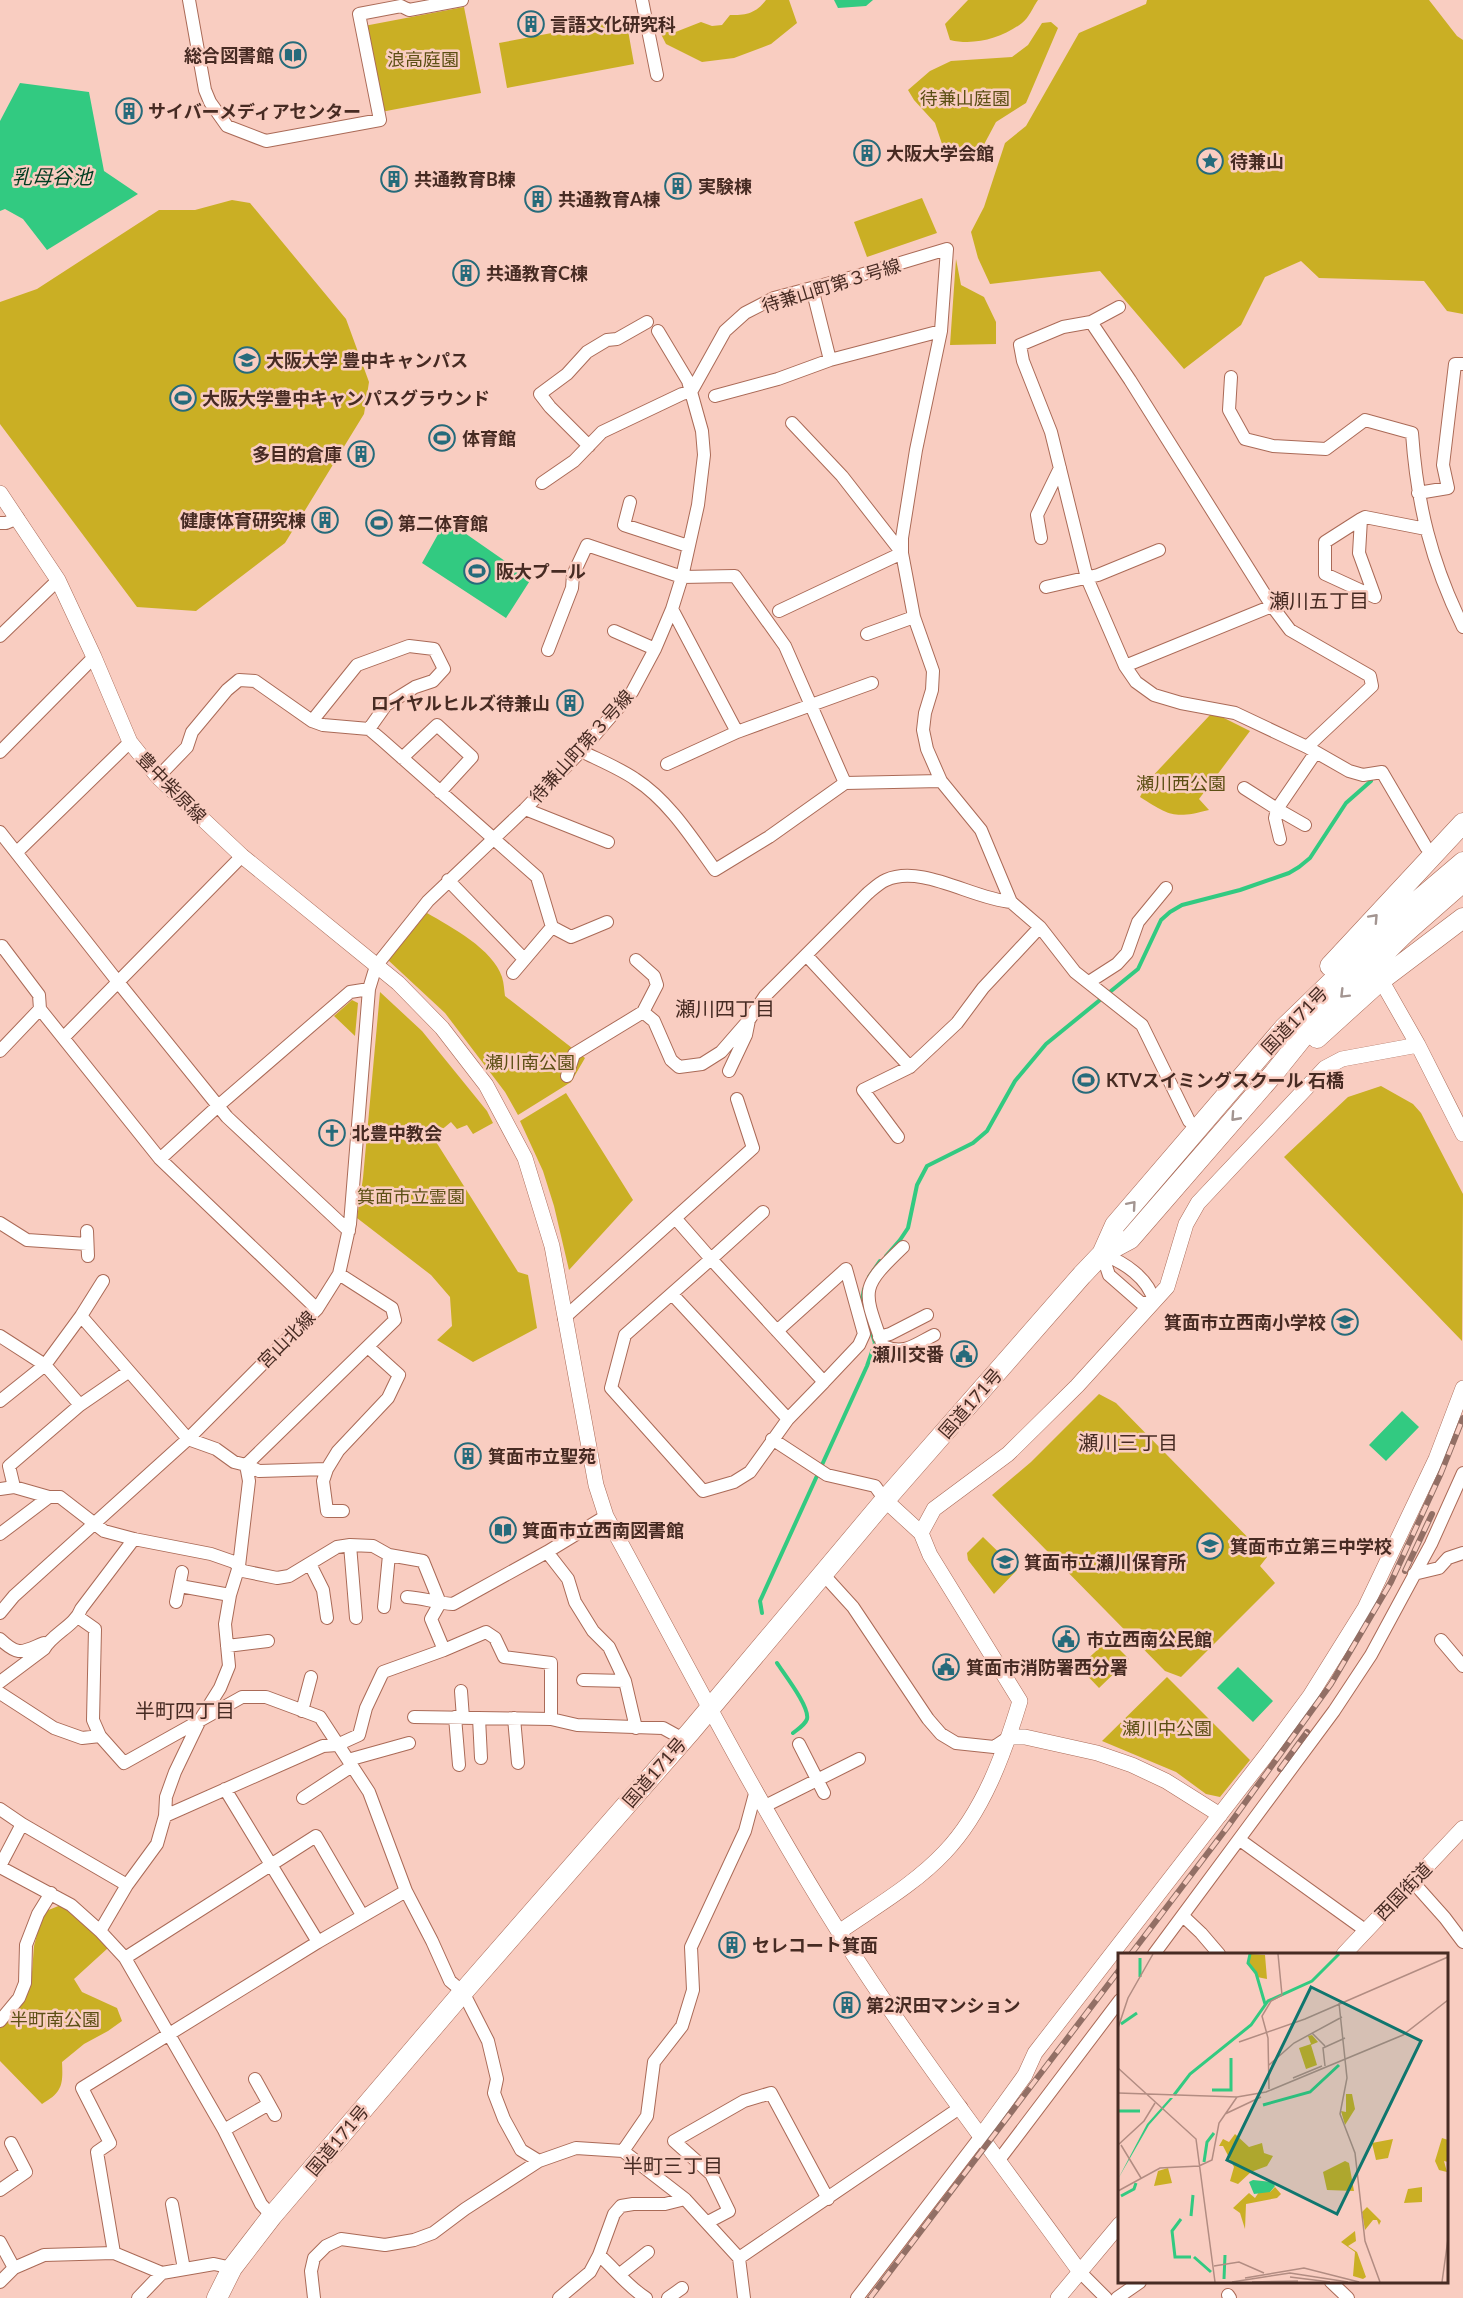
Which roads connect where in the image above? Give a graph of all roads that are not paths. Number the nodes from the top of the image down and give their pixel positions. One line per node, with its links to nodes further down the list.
1 (189, 0): 2 (street)
2 (462, 0)
3 (642, 0): 4 (street)
4 (657, 75)
5 (812, 288): 10 (street, 待兼山町第３号線); 11 (street); 14 (street, 待兼山町第３号線)
6 (1119, 308): 7 (street)
7 (1091, 321): 18 (street); 35 (street)
8 (647, 322): 17 (street)
9 (658, 331): 14 (street)
10 (941, 331): 11 (street); 30 (street)
11 (830, 360): 15 (street)
12 (1463, 364): 21 (street)
13 (1231, 377): 21 (street)
14 (691, 392): 17 (street); 28 (street, 待兼山町第３号線)
15 (715, 396)
16 (792, 423): 30 (street)
17 (589, 446): 19 (street)
18 (1060, 468): 27 (street); 32 (street)
19 (542, 483)
20 (0, 493): 23 (street, 豊中柴原線)
21 (1418, 493): 26 (street)
22 (630, 502): 28 (street)
23 (18, 518): 25 (street); 33 (street, 豊中柴原線)
24 (1361, 519): 24 (street); 26 (street)
25 (0, 523)
26 (1426, 529): 39 (street)
27 (1041, 538)
28 (688, 546): 31 (street, 待兼山町第３号線)
29 (1159, 550): 32 (street)
30 (902, 553): 37 (street); 38 (street)
31 (682, 577): 36 (street, 待兼山町第３号線); 44 (street); 48 (street)
32 (1087, 578): 34 (street); 46 (street)
33 (58, 580): 42 (street); 45 (street, 豊中柴原線)
34 (1046, 587)
35 (1272, 606): 46 (street); 53 (street)
36 (672, 609): 43 (street, 待兼山町第３号線); 51 (street)
37 (778, 611)
38 (914, 617): 41 (street); 59 (street)
39 (1463, 627)
40 (614, 632): 43 (street)
41 (867, 634)
42 (0, 636)
43 (655, 649): 55 (street, 待兼山町第３号線)
44 (548, 650)
45 (94, 657): 52 (street, 豊中柴原線); 54 (street)
46 (1125, 666): 53 (street)
47 (872, 683): 48 (street)
48 (813, 706): 51 (street); 60 (street)
49 (312, 721): 50 (street); 50 (street); 58 (street)
50 (369, 729): 56 (street)
51 (737, 732): 57 (street)
52 (130, 742): 58 (street, 豊中柴原線); 71 (street)
53 (1311, 750): 64 (street); 72 (street)
54 (0, 752)
55 (581, 752): 60 (street); 63 (street, 待兼山町第３号線)
56 (402, 758): 62 (street); 62 (street)
57 (667, 764)
58 (158, 777): 73 (street, 豊中柴原線)
59 (941, 781): 60 (street); 78 (street)
60 (845, 783)
61 (1244, 788): 64 (street)
62 (440, 792): 68 (street)
63 (525, 809): 68 (street, 待兼山町第３号線); 70 (street)
64 (1277, 809): 66 (street); 69 (street)
65 (1463, 823): 72 (highway)
66 (1305, 825)
67 (0, 832): 71 (street)
68 (494, 838): 75 (street, 待兼山町第３号線); 81 (street)
69 (1280, 840)
70 (608, 842)
71 (17, 852): 90 (street)
72 (1433, 854): 96 (highway, one-way to 72)
73 (242, 856): 87 (street, 豊中柴原線); 90 (street)
74 (1463, 862): 96 (highway, 国道171号)
75 (448, 880): 85 (street); 87 (street, 待兼山町第３号線)
76 (1463, 882): 102 (highway, 国道171号, one-way to 102)
77 (1166, 888): 91 (street)
78 (1011, 902): 82 (street); 84 (street)
79 (1463, 918): 89 (highway)
80 (607, 922): 81 (street)
81 (552, 927): 85 (street)
82 (1040, 927): 91 (street); 100 (street)
83 (0, 948): 93 (street)
84 (806, 955): 95 (street); 100 (street)
85 (524, 959): 88 (street)
86 (636, 960): 94 (street)
87 (376, 966): 92 (street, 宮山北線); 125 (street, 豊中柴原線)
88 (513, 973)
89 (1382, 980): 98 (street); 102 (highway)
90 (118, 982): 97 (street); 105 (street)
91 (1089, 982): 106 (street)
92 (369, 989): 105 (street); 114 (street, 宮山北線)
93 (40, 1009): 97 (street); 99 (street)
94 (643, 1012): 95 (street); 103 (street)
95 (748, 1020): 101 (street)
96 (1284, 1029): 106 (highway, 国道171号)
97 (64, 1037): 109 (street)
98 (1418, 1046): 107 (street); 121 (street)
99 (0, 1051)
100 (910, 1067): 108 (street)
101 (729, 1071)
102 (1274, 1073): 116 (highway, 国道171号, one-way to 116)
103 (567, 1076)
104 (737, 1100): 111 (street)
105 (218, 1106): 109 (street); 114 (street)
106 (1198, 1128): 116 (highway, 国道171号, one-way to 106)
107 (1463, 1133)
108 (898, 1137)
109 (160, 1159): 122 (street)
110 (763, 1212): 117 (street)
111 (676, 1219): 117 (street); 125 (street)
112 (0, 1223): 113 (street)
113 (87, 1231)
114 (349, 1231): 118 (street, 宮山北線)
115 (903, 1247): 127 (street)
116 (1102, 1254): 121 (street); 121 (street); 146 (highway, 国道171号)
117 (711, 1259): 120 (street); 126 (street)
118 (339, 1274): 122 (street, 宮山北線); 130 (street)
119 (103, 1281): 124 (street)
120 (672, 1294): 137 (street); 139 (street)
121 (1154, 1301): 150 (street)
122 (317, 1309): 138 (street, 宮山北線)
123 (927, 1315): 127 (street)
124 (81, 1316): 131 (street); 132 (street)
125 (564, 1318): 148 (street, 豊中柴原線)
126 (777, 1331): 127 (street); 133 (street)
127 (872, 1333): 128 (street); 133 (street)
128 (934, 1335)
129 (0, 1336): 131 (street)
130 (368, 1347): 140 (street); 141 (street)
131 (45, 1365): 135 (street); 136 (street)
132 (128, 1372): 136 (street); 138 (street)
133 (824, 1382): 137 (street)
134 (1463, 1388): 212 (street)
135 (0, 1401)
136 (80, 1406): 143 (street)
137 (788, 1419): 139 (street)
138 (188, 1439): 140 (street); 149 (street, 宮山北線)
139 (772, 1439): 146 (street)
140 (246, 1465): 141 (street); 158 (street)
141 (327, 1468): 147 (street)
142 (1463, 1473): 161 (street)
143 (14, 1487): 144 (street); 145 (street)
144 (0, 1490)
145 (49, 1497): 149 (street); 151 (street)
146 (885, 1500): 150 (street); 160 (highway, 国道171号)
147 (343, 1511)
148 (606, 1516): 154 (street); 185 (street, 豊中柴原線)
149 (95, 1524): 152 (street); 168 (street, 宮山北線)
150 (921, 1533): 195 (street)
151 (0, 1534)
152 (134, 1539): 158 (street); 169 (street)
153 (350, 1545): 156 (street); 157 (street); 171 (street)
154 (547, 1552): 166 (street); 181 (street)
155 (1463, 1553): 161 (street)
156 (389, 1555): 166 (street); 167 (street)
157 (310, 1564): 158 (street); 170 (street)
158 (239, 1566): 163 (street)
159 (182, 1572): 162 (street)
160 (823, 1574): 185 (highway, 国道171号); 195 (street)
161 (1414, 1574): 216 (street)
162 (180, 1586): 163 (street); 165 (street)
163 (230, 1595): 176 (street)
164 (407, 1597): 166 (street)
165 (176, 1602)
166 (440, 1603): 177 (street)
167 (384, 1607)
168 (0, 1612)
169 (78, 1617): 174 (street); 194 (street)
170 (327, 1618)
171 (356, 1618)
172 (0, 1639): 174 (street)
173 (1442, 1640): 178 (street)
174 (48, 1641): 182 (street)
175 (268, 1641): 176 (street)
176 (227, 1646): 192 (street)
177 (444, 1650): 191 (street); 199 (street)
178 (1463, 1665)
179 (311, 1677): 186 (street)
180 (583, 1680): 181 (street)
181 (625, 1681): 193 (street)
182 (0, 1682)
183 (461, 1691): 188 (street)
184 (0, 1693): 194 (street)
185 (710, 1707): 196 (highway, 国道171号); 207 (street, 豊中柴原線)
186 (302, 1711): 192 (street); 199 (street)
187 (414, 1717): 188 (street)
188 (459, 1718): 189 (street); 204 (street)
189 (479, 1718): 190 (street); 200 (street)
190 (514, 1718): 191 (street); 203 (street)
191 (551, 1719): 193 (street)
192 (200, 1720): 194 (street); 213 (street)
193 (636, 1728): 196 (street)
194 (100, 1736)
195 (1009, 1737): 212 (street); 227 (street)
196 (683, 1739): 234 (highway, 国道171号)
197 (409, 1743): 202 (street)
198 (799, 1744): 205 (street)
199 (338, 1745): 202 (street); 206 (street)
200 (481, 1758)
201 (859, 1759): 205 (street)
202 (350, 1763): 209 (street); 221 (street)
203 (518, 1763)
204 (459, 1765)
205 (817, 1780): 208 (street); 210 (street)
206 (225, 1788): 213 (street); 217 (street)
207 (756, 1790): 210 (street, 豊中柴原線); 243 (street)
208 (824, 1793)
209 (303, 1798)
210 (765, 1806): 227 (street, 豊中柴原線)
211 (0, 1809): 214 (street)
212 (1220, 1815): 241 (street)
213 (165, 1816): 220 (street)
214 (22, 1824): 218 (street); 220 (street)
215 (1463, 1828): 219 (street, 西国街道)
216 (1240, 1840): 224 (street); 225 (street)
217 (271, 1864): 223 (street); 228 (street); 233 (street)
218 (0, 1866): 222 (street)
219 (1412, 1881): 225 (street, 西国街道); 229 (street)
220 (127, 1885): 226 (street)
221 (406, 1891): 223 (street); 234 (street)
222 (51, 1893): 226 (street); 236 (street)
223 (362, 1915): 228 (street)
224 (1183, 1916): 230 (street); 231 (street)
225 (1365, 1930): 232 (street, 西国街道)
226 (100, 1931): 233 (street)
227 (839, 1932): 239 (street, 豊中柴原線)
228 (318, 1942): 237 (street)
229 (1463, 1942)
230 (1155, 1953)
231 (1218, 1953)
232 (1345, 1953)
233 (125, 1958): 237 (street)
234 (463, 1992): 245 (street); 250 (highway, 国道171号)
235 (1118, 2002): 244 (street)
236 (0, 2021)
237 (168, 2035): 240 (street); 254 (street)
238 (255, 2079): 240 (street)
239 (960, 2107): 241 (street, 豊中柴原線); 248 (street)
240 (224, 2130): 250 (street)
241 (981, 2136): 244 (street, 豊中柴原線); 275 (street)
242 (11, 2143): 246 (street)
243 (623, 2151): 245 (street); 247 (street)
244 (999, 2160): 261 (street, 豊中柴原線)
245 (539, 2161): 271 (street)
246 (0, 2190)
247 (685, 2199): 251 (street); 256 (street)
248 (828, 2199): 251 (street); 257 (street)
249 (172, 2204): 260 (street)
250 (272, 2217): 259 (highway, 国道171号)
251 (708, 2222): 257 (street)
252 (1118, 2225): 261 (street)
253 (0, 2242): 258 (street)
254 (114, 2253): 258 (street); 262 (street)
255 (648, 2253): 263 (street)
256 (599, 2255): 263 (street); 272 (street)
257 (739, 2258): 268 (street)
258 (14, 2268): 264 (street)
259 (232, 2268): 260 (street); 270 (highway, 国道171号)
260 (184, 2269): 262 (street)
261 (1080, 2272): 276 (street); 277 (street)
262 (162, 2273): 269 (street)
263 (620, 2274): 273 (street)
264 (0, 2282)
265 (1139, 2283): 278 (street)
266 (1332, 2283): 279 (street)
267 (682, 2288): 274 (street)
268 (741, 2297)
269 (138, 2298)
270 (217, 2298)
271 (314, 2298)
272 (559, 2298)
273 (646, 2298)
274 (668, 2298)
275 (857, 2298)
276 (1058, 2298)
277 (1106, 2298)
278 (1117, 2298)
279 (1348, 2298)

